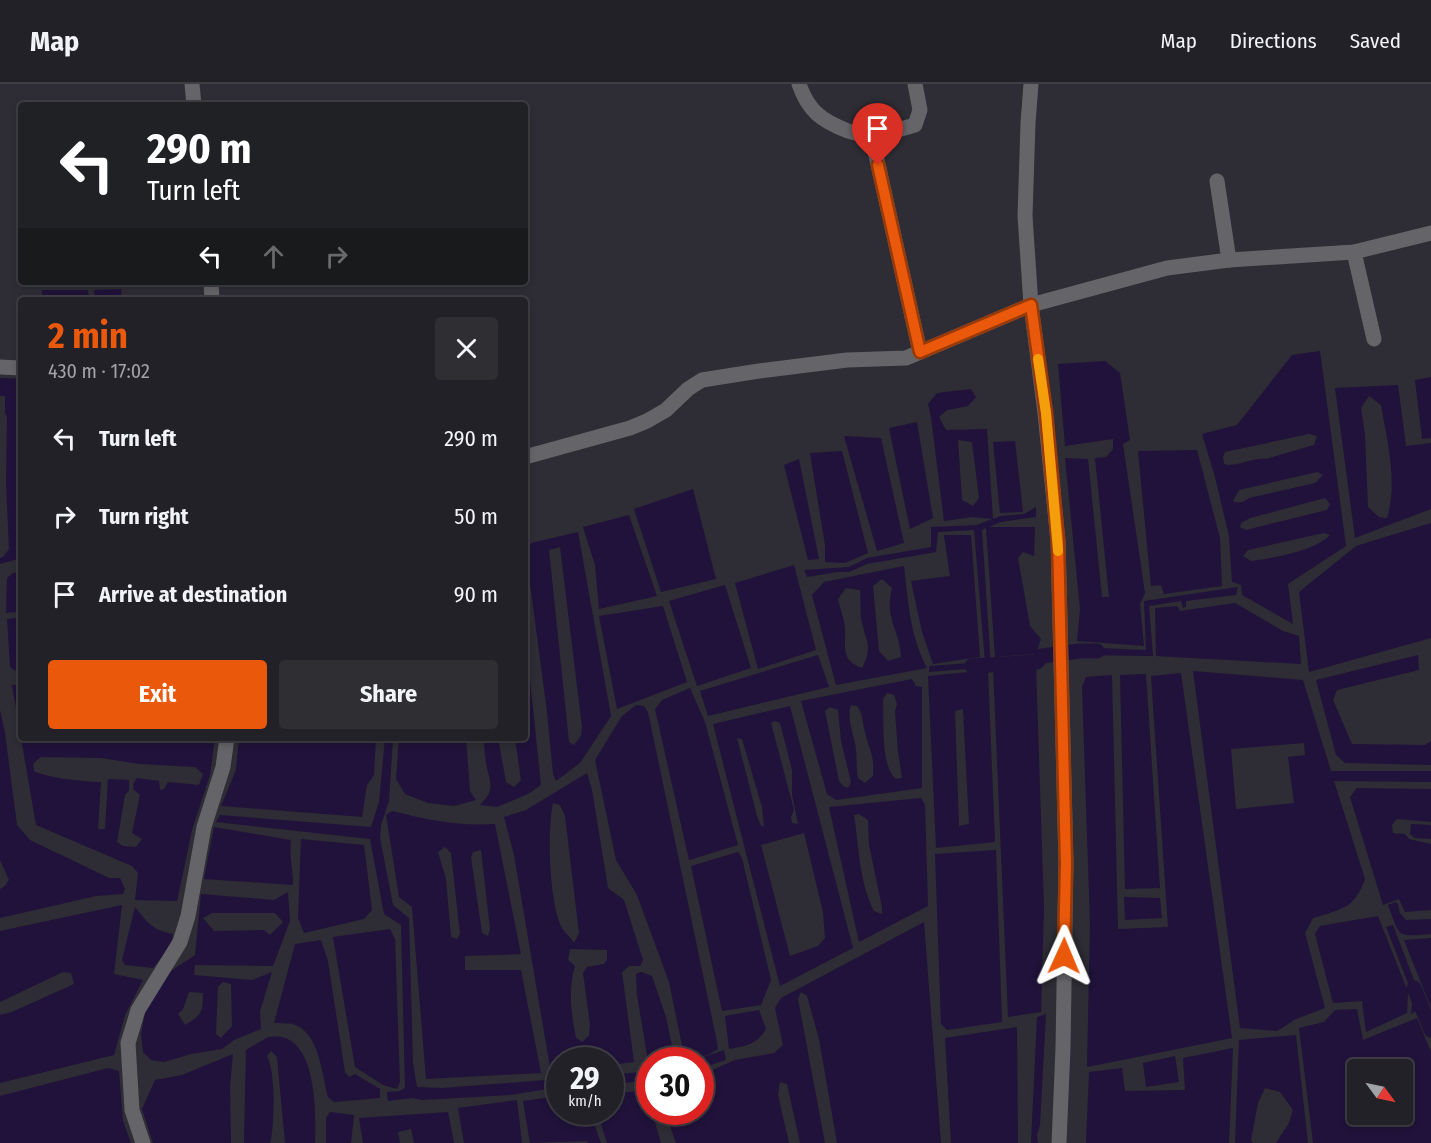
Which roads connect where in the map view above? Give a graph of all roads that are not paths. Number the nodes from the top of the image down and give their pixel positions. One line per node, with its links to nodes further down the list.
1 (192, 84): 5 (street)
2 (799, 84): 6 (street)
3 (915, 84): 6 (street)
4 (1031, 84): 11 (street)
5 (194, 102)
6 (869, 138): 13 (street)
7 (1217, 181): 10 (street)
8 (1431, 233): 9 (street)
9 (1354, 252): 10 (street); 12 (street)
10 (1229, 260): 11 (street)
11 (1031, 305): 13 (street); 19 (street)
12 (1374, 339)
13 (920, 352): 16 (street)
14 (0, 368): 15 (street)
15 (18, 368)
16 (528, 456)
17 (227, 741): 18 (street)
18 (143, 1143)
19 (1059, 1143)

